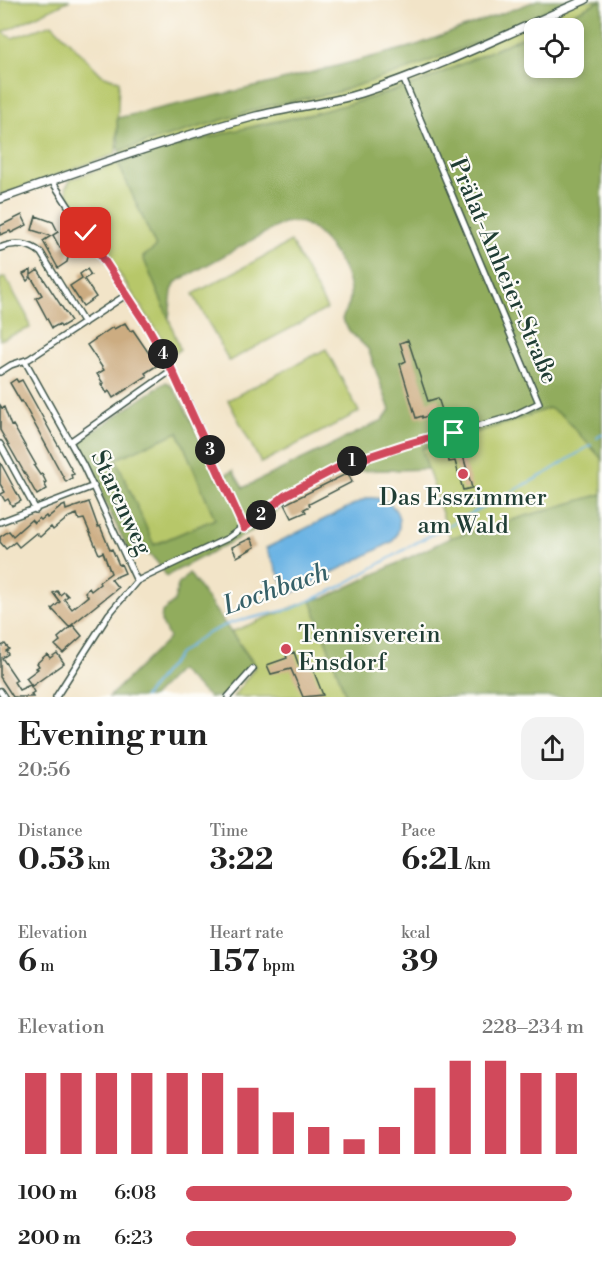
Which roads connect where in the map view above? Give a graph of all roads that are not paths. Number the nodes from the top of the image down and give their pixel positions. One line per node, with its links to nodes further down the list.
1 (585, 0): 2 (street)
2 (403, 78): 3 (street); 16 (street, Prälat-Anheier-Straße)
3 (52, 181): 4 (street); 6 (street)
4 (0, 199)
5 (0, 248): 7 (street)
6 (126, 296): 7 (street); 9 (street)
7 (84, 322): 8 (street)
8 (25, 361): 10 (street); 11 (street, Starenweg)
9 (172, 370): 11 (street, Starenweg); 16 (street)
10 (0, 372)
11 (71, 441): 13 (street, Starenweg)
12 (0, 444): 14 (street)
13 (94, 486): 14 (street); 17 (street, Starenweg)
14 (36, 510): 15 (street)
15 (0, 522)
16 (244, 528): 17 (street, Prälat-Anheier-Straße)
17 (137, 581): 21 (street, Prälat-Anheier-Straße)
18 (253, 669): 22 (street)
19 (0, 691): 20 (street)
20 (4, 697)
21 (56, 697)
22 (228, 697)

